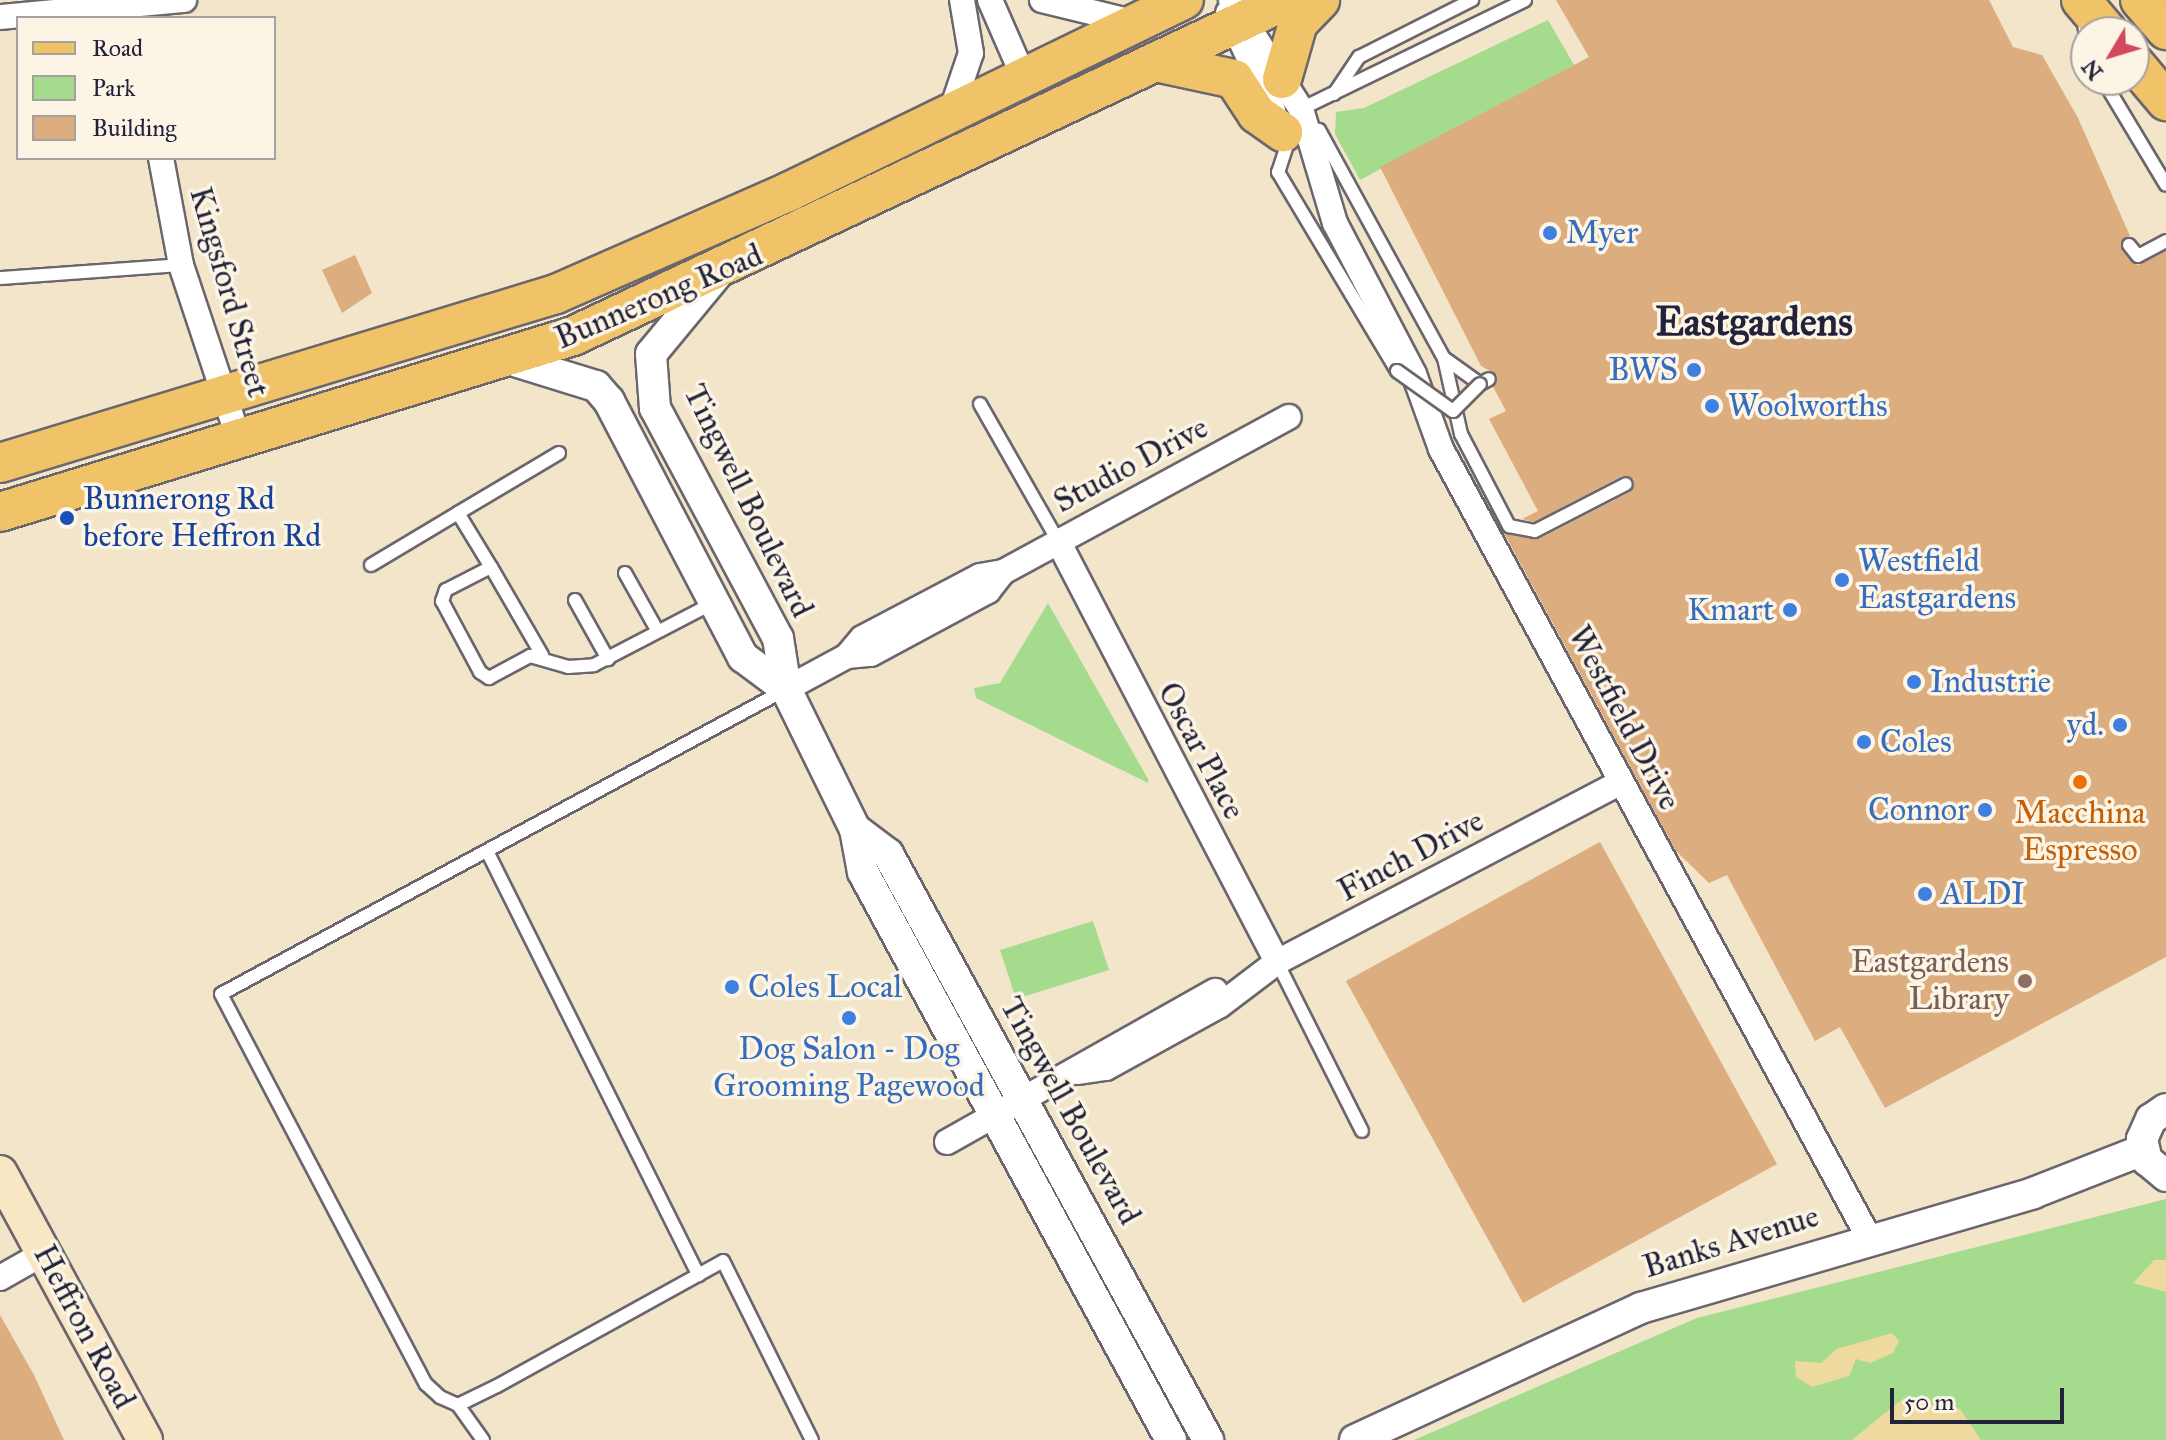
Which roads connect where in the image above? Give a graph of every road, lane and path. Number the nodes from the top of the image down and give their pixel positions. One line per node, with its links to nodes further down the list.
1 (184, 0): 12 (street)
2 (962, 0): 24 (street)
3 (990, 0): 19 (street)
4 (1042, 0): 16 (street)
5 (1184, 0): 16 (main road, Bunnerong Road)
6 (1287, 0): 13 (main road, Bunnerong Road)
7 (1320, 0): 25 (main road)
8 (1472, 0): 21 (lane)
9 (1525, 0): 21 (lane)
10 (2082, 0): 15 (main road)
11 (2140, 0): 17 (main road)
12 (158, 8): 14 (street)
13 (1233, 11): 18 (main road, Bunnerong Road); 25 (street, Westfield Drive); 25 (street, Westfield Drive)
14 (18, 16)
15 (2095, 16)
16 (1136, 23): 19 (main road, Bunnerong Road)
17 (2166, 30)
18 (1155, 62): 25 (main road); 31 (main road, Bunnerong Road)
19 (1024, 78): 24 (main road, Bunnerong Road)
20 (2150, 82): 23 (main road)
21 (1334, 94): 25 (lane)
22 (2113, 96): 27 (lane)
23 (2166, 101)
24 (950, 114): 35 (main road, Bunnerong Road)
25 (1293, 118): 33 (lane); 37 (lane, bridge); 55 (street, Westfield Drive)
26 (161, 160): 30 (street, Kingsford Street)
27 (2166, 185)
28 (2166, 241): 29 (lane)
29 (2129, 245)
30 (181, 265): 32 (lane); 35 (street, Kingsford Street)
31 (718, 273): 34 (main road, Bunnerong Road); 54 (street, Tingwell Boulevard)
32 (0, 278)
33 (1444, 358): 37 (lane); 37 (lane, bridge)
34 (508, 359): 39 (main road, Bunnerong Road); 50 (street, Tingwell Boulevard)
35 (224, 394): 39 (street, Kingsford Street); 41 (main road, Bunnerong Road)
36 (980, 404): 45 (lane, Oscar Place)
37 (1453, 411): 42 (lane)
38 (1289, 417): 45 (street, Studio Drive)
39 (240, 442): 43 (main road, Bunnerong Road)
40 (559, 453): 44 (lane)
41 (0, 463)
42 (1626, 484)
43 (0, 512)
44 (458, 513): 46 (lane); 47 (lane)
45 (1058, 541): 54 (street, Studio Drive); 58 (street, Oscar Place)
46 (371, 565)
47 (491, 567): 52 (lane); 52 (lane)
48 (625, 573): 51 (lane)
49 (575, 600): 53 (lane)
50 (715, 602): 51 (lane); 54 (street, Tingwell Boulevard)
51 (657, 630): 53 (lane)
52 (542, 655): 53 (lane)
53 (608, 659)
54 (786, 689): 56 (street, Tingwell Boulevard); 57 (lane)
55 (1620, 783): 58 (street, Finch Drive); 67 (street, Westfield Drive)
56 (855, 829): 59 (street, Tingwell Boulevard); 61 (street, Tingwell Boulevard)
57 (487, 851): 69 (lane); 71 (lane)
58 (1277, 962): 59 (street, Finch Drive); 62 (lane, Oscar Place)
59 (1024, 1102): 61 (street, Finch Drive); 76 (street, Tingwell Boulevard)
60 (2166, 1109): 64 (street)
61 (996, 1118): 63 (street, Finch Drive); 75 (street, Tingwell Boulevard)
62 (1362, 1131)
63 (947, 1142)
64 (2143, 1150): 66 (street); 67 (street, Banks Avenue)
65 (0, 1173): 68 (main road, Heffron Road)
66 (2166, 1176)
67 (1869, 1238): 77 (street, Banks Avenue)
68 (44, 1253): 70 (street); 72 (main road, Heffron Road)
69 (698, 1275): 71 (lane); 74 (lane)
70 (0, 1278)
71 (458, 1405): 73 (lane)
72 (145, 1440)
73 (483, 1440)
74 (812, 1440)
75 (1171, 1440)
76 (1208, 1440)
77 (1355, 1440)

